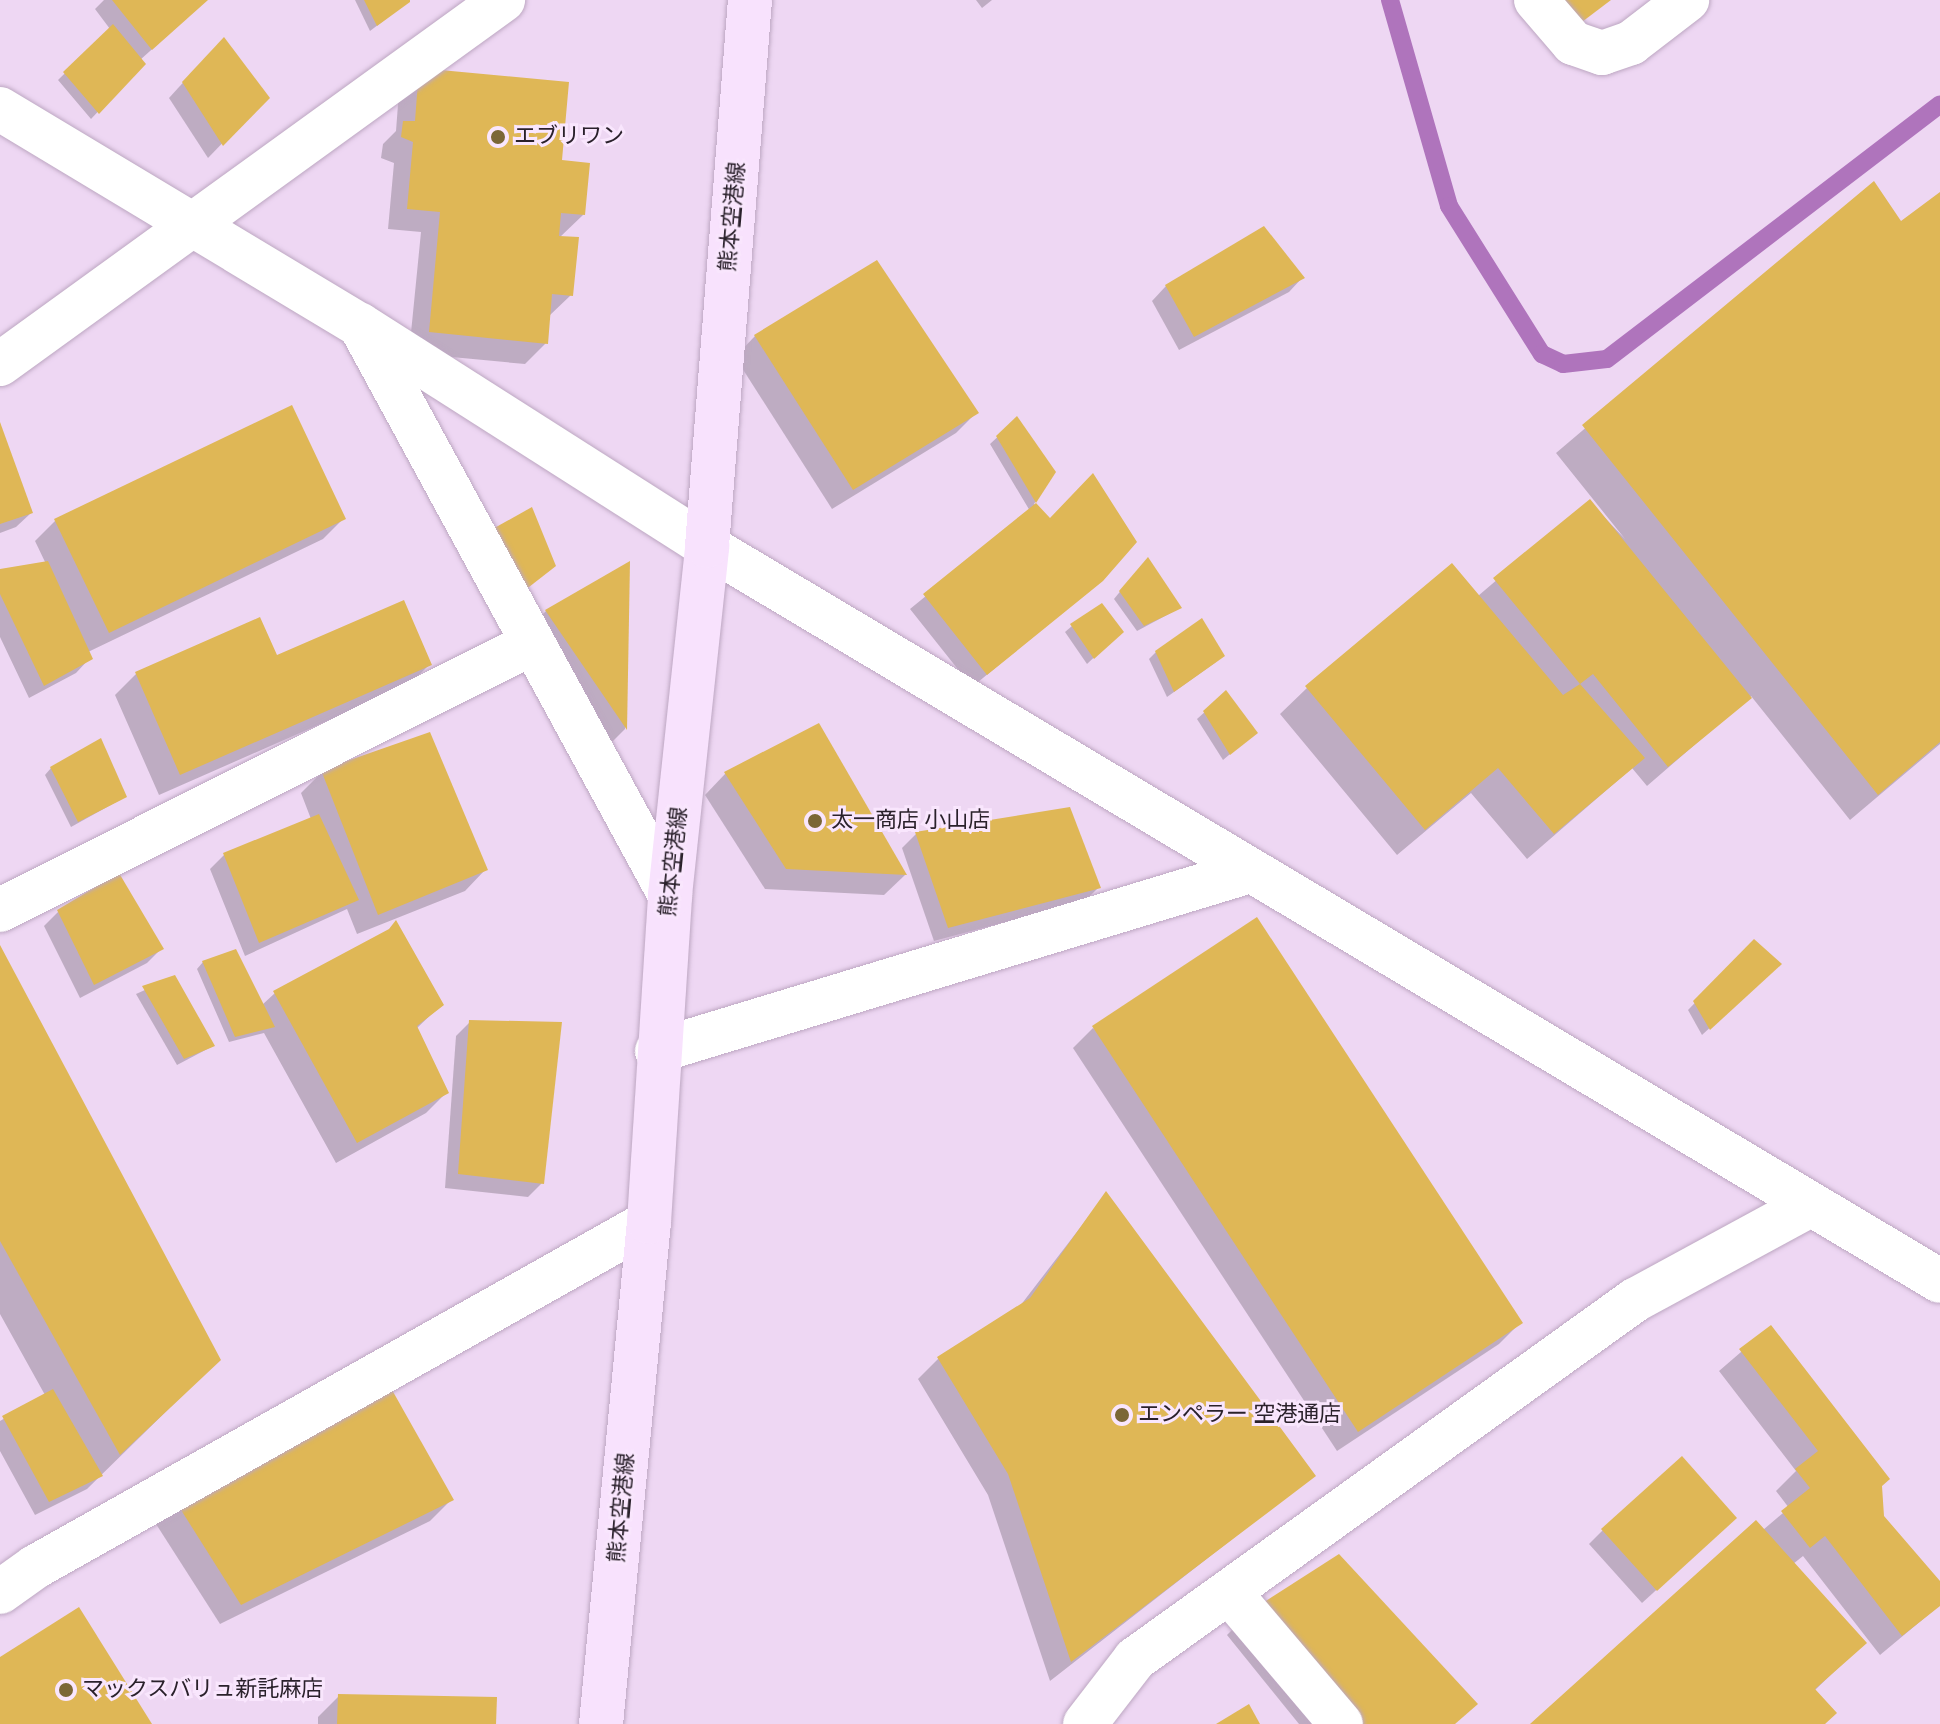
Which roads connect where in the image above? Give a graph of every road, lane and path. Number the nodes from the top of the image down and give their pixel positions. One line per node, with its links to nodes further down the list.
1 (503, 0): 6 (street)
2 (750, 0): 9 (main road, 熊本空港線)
3 (1536, 0): 4 (street)
4 (1687, 0)
5 (0, 109): 6 (street)
6 (194, 226): 7 (street); 8 (street)
7 (360, 325): 9 (street); 10 (street)
8 (0, 364)
9 (707, 546): 11 (street); 12 (main road, 熊本空港線)
10 (533, 643): 12 (street); 13 (street)
11 (1247, 872): 14 (street); 15 (street)
12 (670, 895): 14 (main road, 熊本空港線)
13 (0, 910)
14 (657, 1051): 16 (main road, 熊本空港線)
15 (1810, 1205): 17 (street); 19 (street)
16 (649, 1222): 18 (street); 20 (main road, 熊本空港線)
17 (1940, 1281)
18 (0, 1592)
19 (1229, 1592): 21 (street); 22 (street)
20 (601, 1724)
21 (1085, 1724)
22 (1341, 1724)

